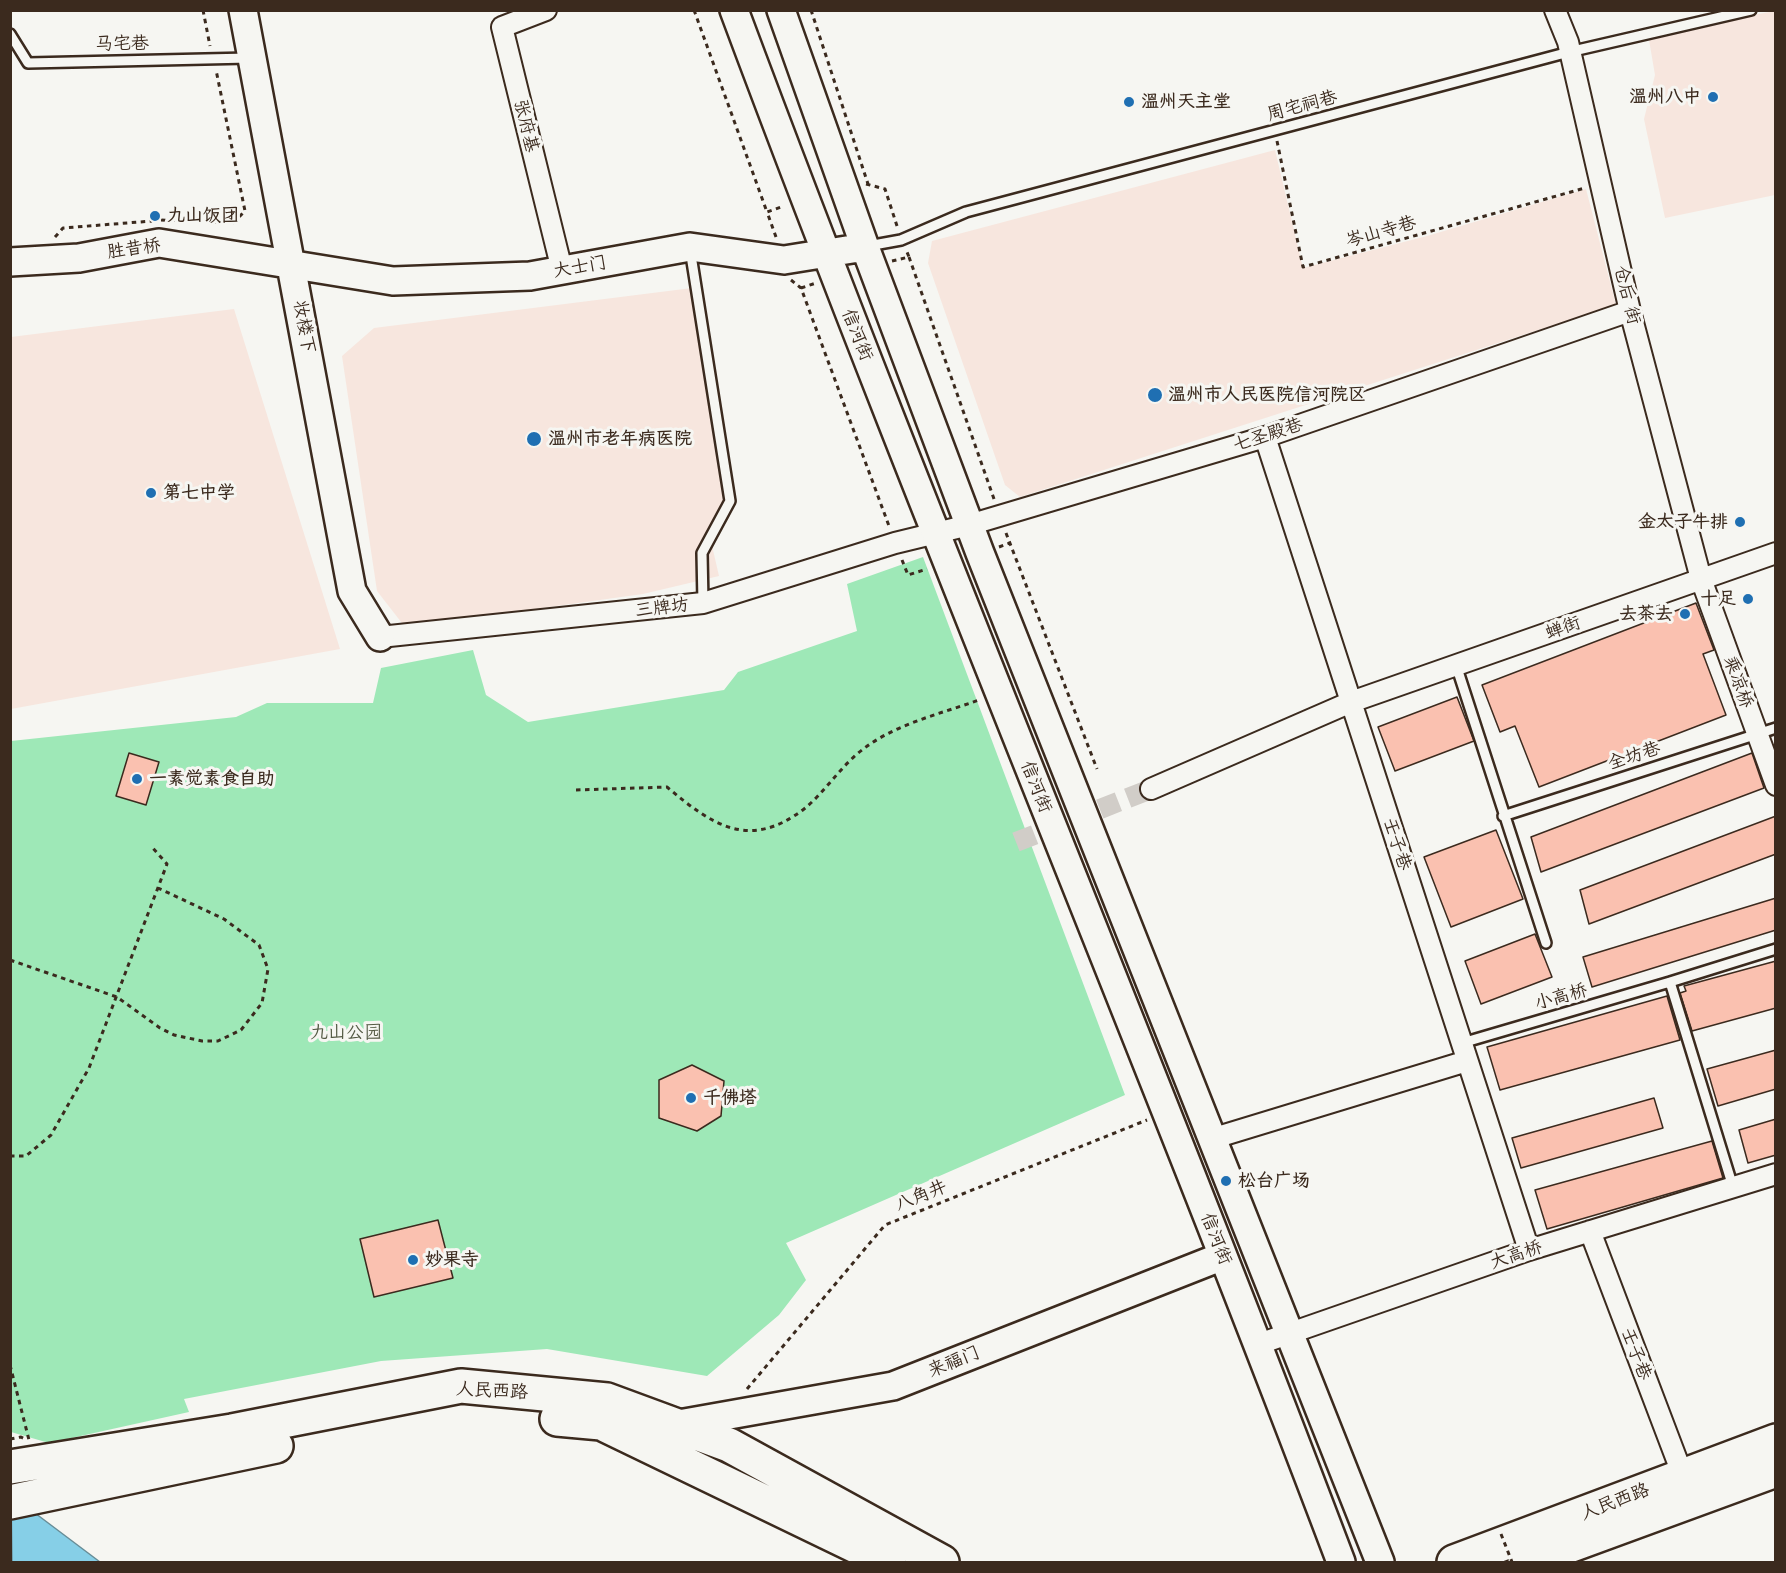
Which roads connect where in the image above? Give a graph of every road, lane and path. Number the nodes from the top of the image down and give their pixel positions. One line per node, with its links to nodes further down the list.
1 (203, 10): 13 (path)
2 (243, 10): 12 (main road, 妆楼下)
3 (546, 10): 24 (street, 张府基)
4 (694, 10): 17 (path)
5 (734, 10): 20 (main road, 信河街)
6 (781, 10): 19 (main road, 信河街)
7 (811, 10): 15 (path)
8 (1554, 10): 11 (street, 仓后 街)
9 (1751, 10): 11 (lane, 周宅祠巷)
10 (10, 34): 13 (lane, 马宅巷)
11 (1569, 52): 14 (lane, 周宅祠巷); 16 (street, 仓后 街)
12 (252, 57): 13 (lane, 马宅巷); 23 (main road, 妆楼下)
13 (213, 58): 21 (path)
14 (1275, 130): 16 (path, 岑山寺巷); 19 (lane, 周宅祠巷)
15 (868, 184)
16 (1600, 184): 26 (street, 仓后 街)
17 (767, 212)
18 (690, 247): 20 (main road, 大士门); 24 (main road, 大士门); 34 (lane)
19 (865, 247): 20 (main road, 大士门); 28 (main road, 信河街)
20 (825, 254): 29 (main road, 信河街)
21 (38, 260): 22 (main road, 胜昔桥); 23 (main road, 胜昔桥)
22 (10, 262)
23 (293, 265): 24 (main road, 大士门); 35 (main road, 妆楼下)
24 (562, 270)
25 (801, 288): 30 (path)
26 (1630, 311): 27 (street, 七圣殿巷); 33 (street, 仓后 街)
27 (1265, 437): 28 (street, 七圣殿巷); 38 (street, 壬子巷)
28 (969, 525): 29 (street, 七圣殿巷); 53 (main road, 信河街)
29 (935, 534): 30 (street, 三牌坊); 37 (main road, 信河街)
30 (895, 543): 32 (path); 34 (street, 三牌坊)
31 (1776, 553): 33 (street, 蝉街)
32 (908, 575)
33 (1701, 579): 36 (street, 蝉街); 39 (street, 乘凉桥)
34 (703, 603): 35 (street, 三牌坊)
35 (380, 637)
36 (1456, 665): 38 (street, 蝉街); 43 (lane)
37 (999, 694): 42 (path); 52 (main road, 信河街)
38 (1351, 702): 41 (street, 蝉街); 51 (street, 壬子巷)
39 (1766, 731): 40 (street, 乘凉桥); 43 (lane, 全坊巷)
40 (1776, 785)
41 (1151, 789)
42 (576, 790)
43 (1503, 816): 46 (lane)
44 (151, 846): 45 (path)
45 (158, 888): 50 (path); 50 (path)
46 (1546, 943)
47 (1776, 949): 49 (lane, 小高桥)
48 (10, 960): 50 (path)
49 (1670, 982): 51 (lane, 小高桥); 56 (lane)
50 (117, 997): 54 (path)
51 (1464, 1052): 53 (street); 58 (street, 壬子巷)
52 (1165, 1112): 59 (main road, 信河街); 63 (path, 八角井)
53 (1211, 1139): 60 (main road, 信河街)
54 (10, 1156)
55 (1776, 1174): 56 (street, 大高桥)
56 (1733, 1187): 57 (street, 大高桥)
57 (1590, 1231): 58 (street, 大高桥); 71 (street, 壬子巷)
58 (1529, 1250): 60 (street, 大高桥)
59 (1223, 1256): 61 (main road, 信河街); 63 (main road, 来福门)
60 (1289, 1334): 61 (street, 大高桥); 77 (main road, 信河街)
61 (1259, 1344): 76 (main road, 信河街)
62 (10, 1365): 67 (path)
63 (725, 1416): 64 (main road, 来福门)
64 (674, 1425): 69 (highway, 人民西路); 75 (highway, 人民西路)
65 (21, 1437): 66 (path)
66 (10, 1439)
67 (30, 1441)
68 (1776, 1441): 71 (highway, 人民西路)
69 (10, 1468): 72 (main road)
70 (1776, 1470): 80 (highway, 人民西路)
71 (1683, 1476): 78 (highway, 人民西路)
72 (18, 1501): 74 (highway, 人民西路)
73 (1501, 1534): 79 (path, bridge)
74 (889, 1563)
75 (942, 1563)
76 (1341, 1563)
77 (1380, 1563)
78 (1454, 1563)
79 (1512, 1563)
80 (1525, 1563)

